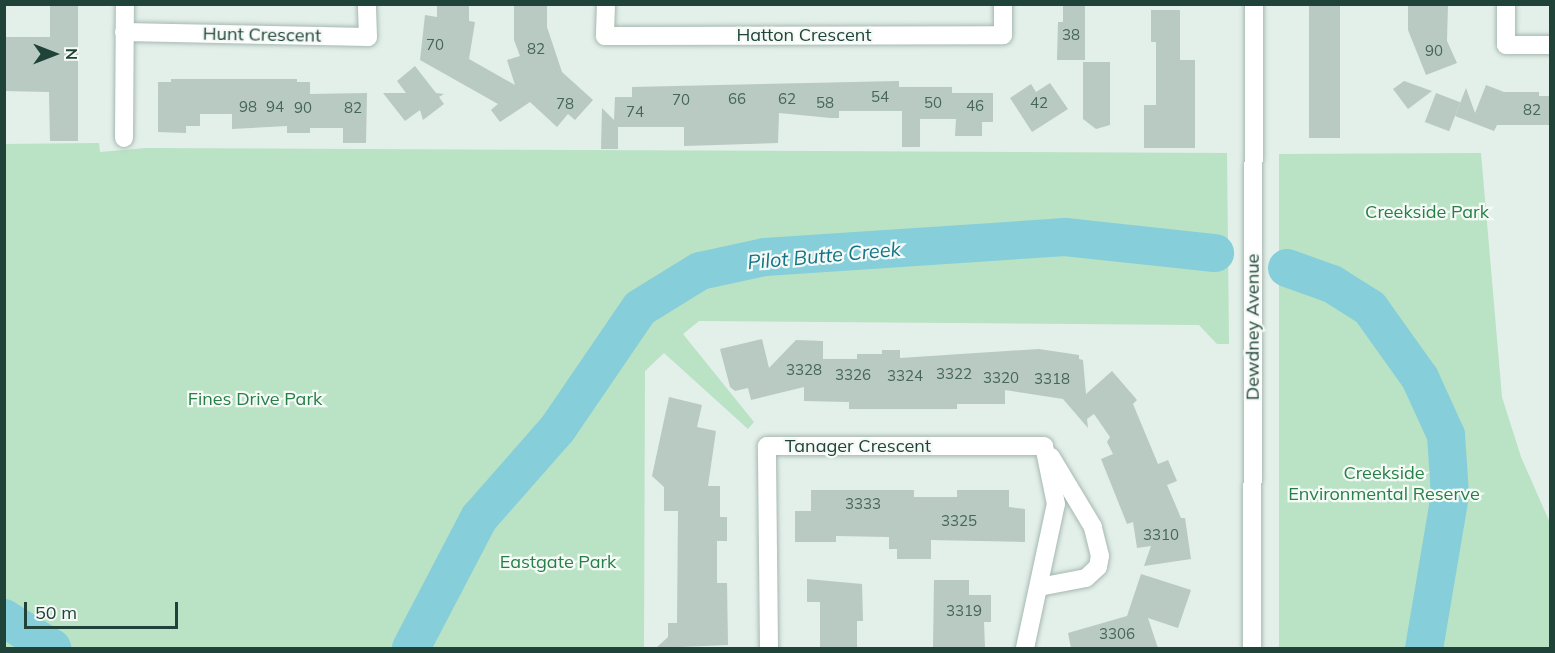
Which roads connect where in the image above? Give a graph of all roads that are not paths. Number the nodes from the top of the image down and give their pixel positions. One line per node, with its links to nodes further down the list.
1 (125, 4): 7 (street)
2 (368, 4): 7 (street, Hunt Crescent)
3 (606, 4): 4 (street, Hatton Crescent)
4 (1003, 4)
5 (1254, 4): 14 (street, Dewdney Avenue)
6 (1506, 4): 8 (street)
7 (124, 32): 9 (street)
8 (1551, 45)
9 (124, 138)
10 (1044, 446): 11 (street); 11 (street); 12 (street, Tanager Crescent)
11 (1039, 587): 13 (street)
12 (769, 648)
13 (1026, 648)
14 (1252, 648)

